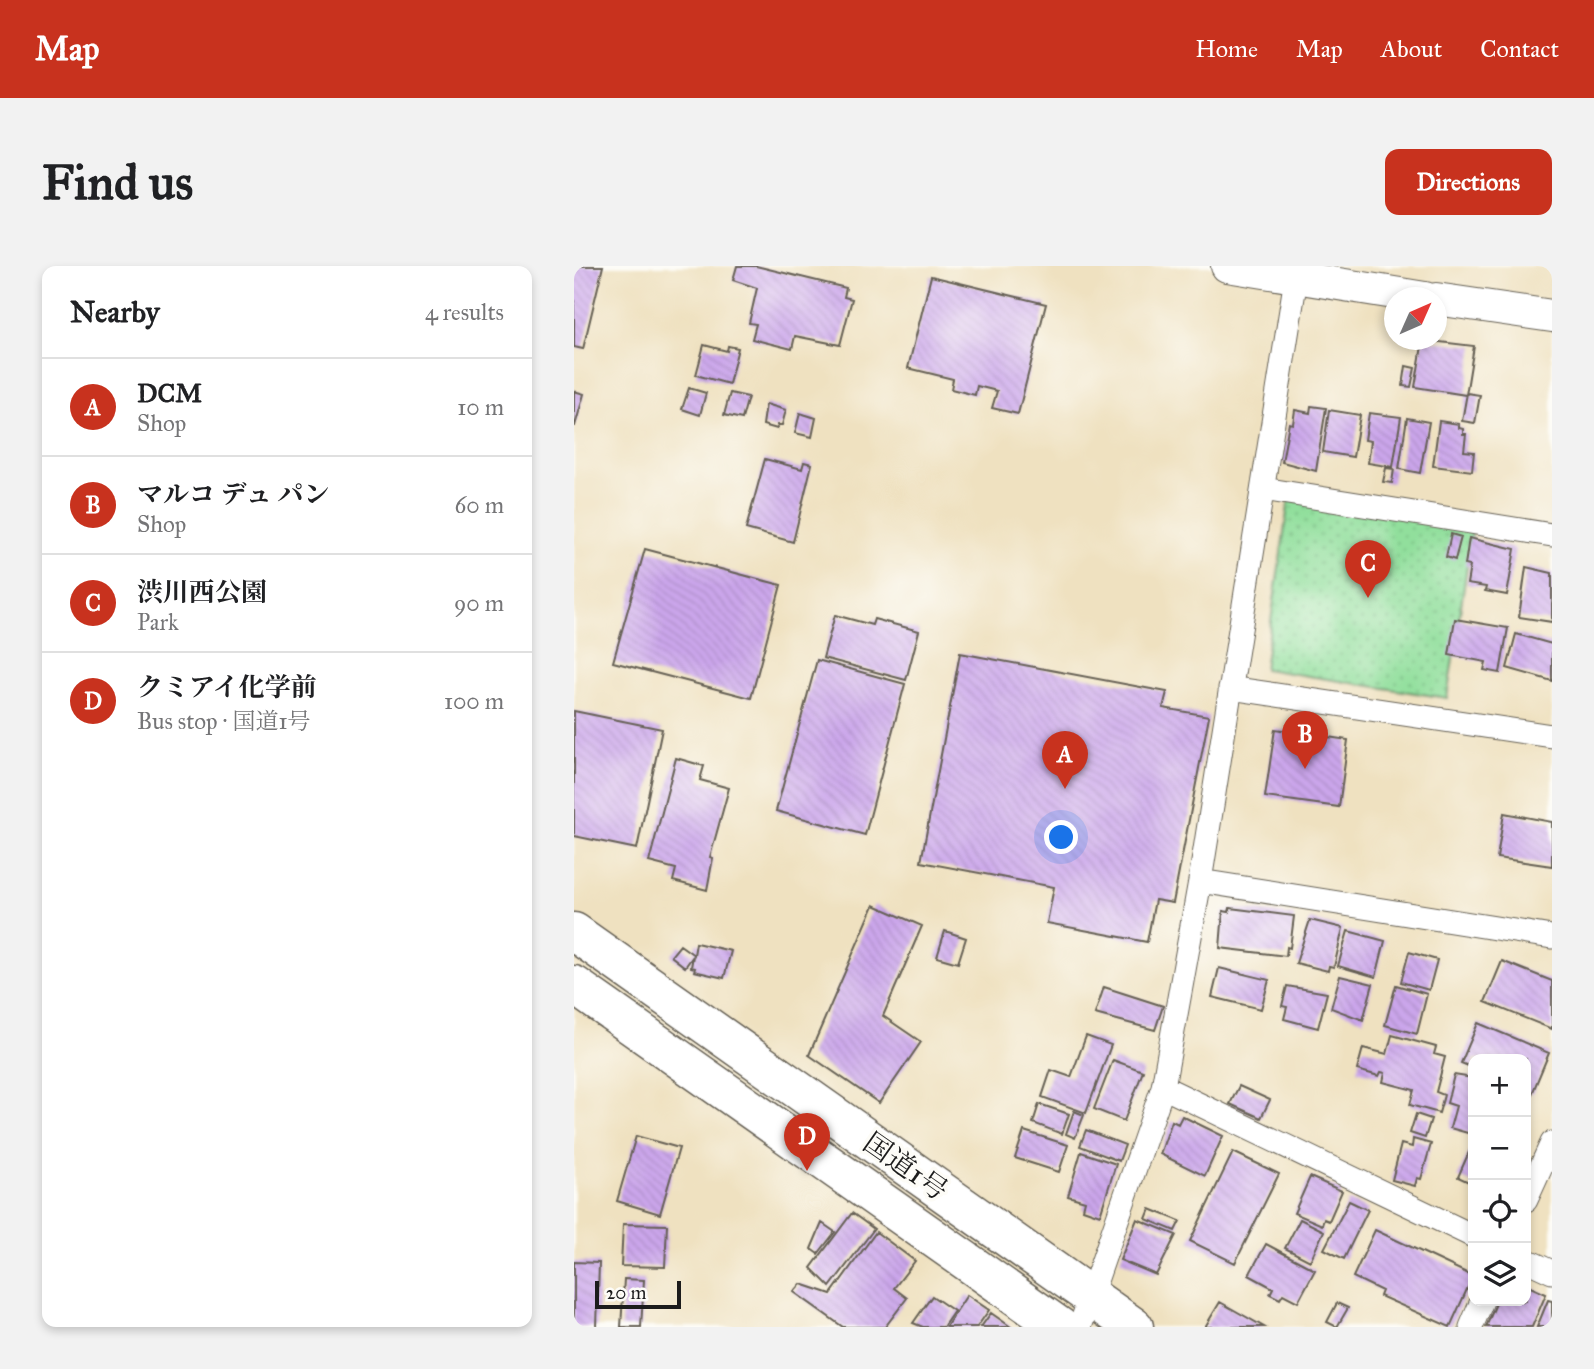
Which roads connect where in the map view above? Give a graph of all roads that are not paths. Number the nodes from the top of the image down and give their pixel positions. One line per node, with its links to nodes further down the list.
1 (1227, 266): 2 (street)
2 (1296, 278): 3 (street); 6 (street)
3 (1384, 292)
4 (1447, 300): 5 (street)
5 (1552, 316)
6 (1263, 489): 7 (street); 8 (street)
7 (1552, 535)
8 (1230, 688): 9 (street); 10 (street)
9 (1552, 736)
10 (1200, 881): 12 (street); 14 (street)
11 (574, 932): 21 (highway, 国道1号)
12 (1552, 937)
13 (574, 985): 22 (highway, 国道1号)
14 (1163, 1087): 17 (street); 21 (street)
15 (1552, 1143): 16 (street)
16 (1531, 1189)
17 (1468, 1234)
18 (1531, 1262): 19 (street)
19 (1552, 1272)
20 (1480, 1306): 24 (street)
21 (1084, 1311): 23 (highway, 国道1号)
22 (1060, 1327)
23 (1135, 1327)
24 (1471, 1327)

